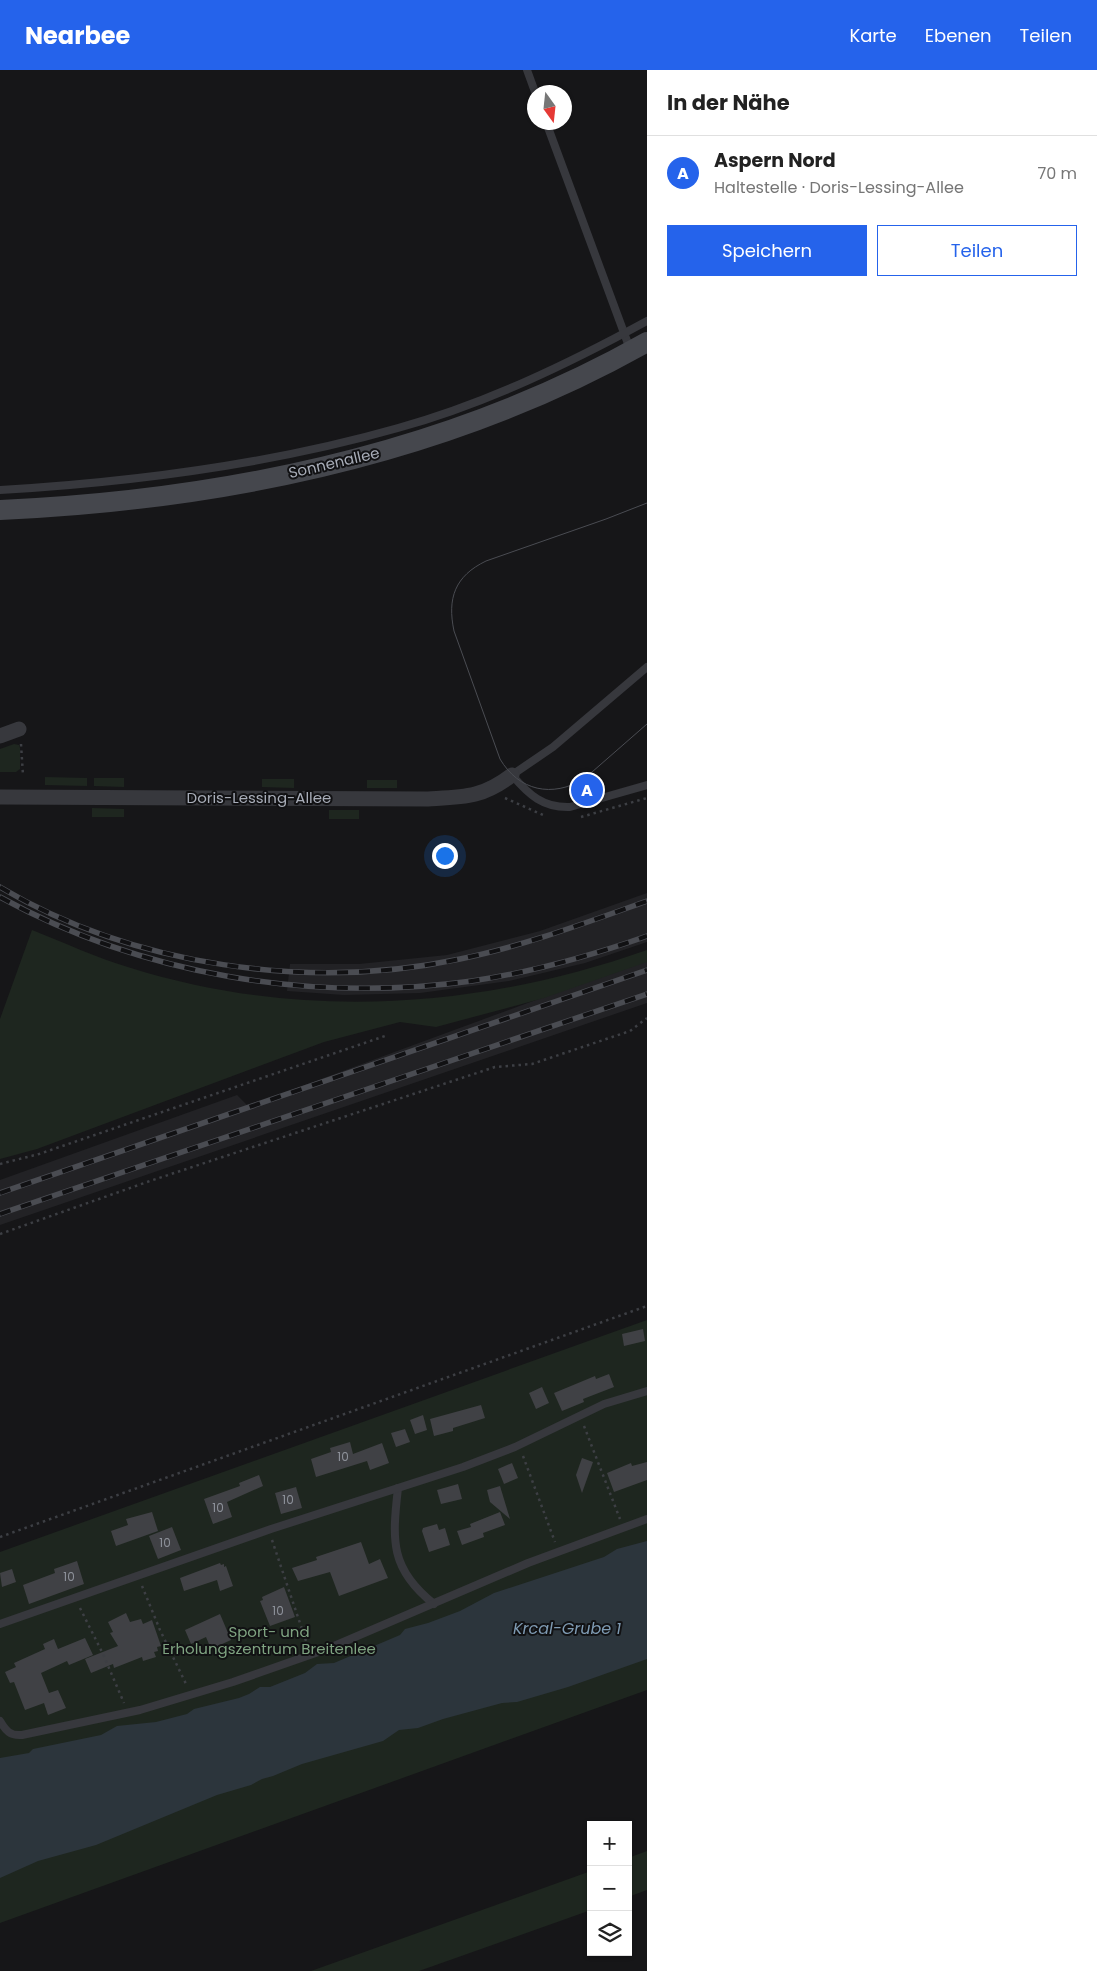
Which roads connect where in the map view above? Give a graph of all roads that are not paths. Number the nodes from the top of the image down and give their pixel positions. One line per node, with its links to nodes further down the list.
1 (527, 70): 2 (lane)
2 (532, 85)
3 (549, 130): 5 (lane)
4 (647, 321): 5 (lane)
5 (634, 342): 6 (lane); 7 (street, Sonnenallee)
6 (0, 490)
7 (0, 510)
8 (647, 667): 11 (lane)
9 (20, 734): 10 (street)
10 (0, 736)
11 (512, 775): 12 (lane); 13 (street, Doris-Lessing-Allee)
12 (647, 785)
13 (0, 797)
14 (647, 1391): 15 (lane)
15 (398, 1488): 17 (lane); 18 (lane)
16 (647, 1519): 17 (lane)
17 (434, 1604): 19 (lane)
18 (0, 1624)
19 (0, 1721)

